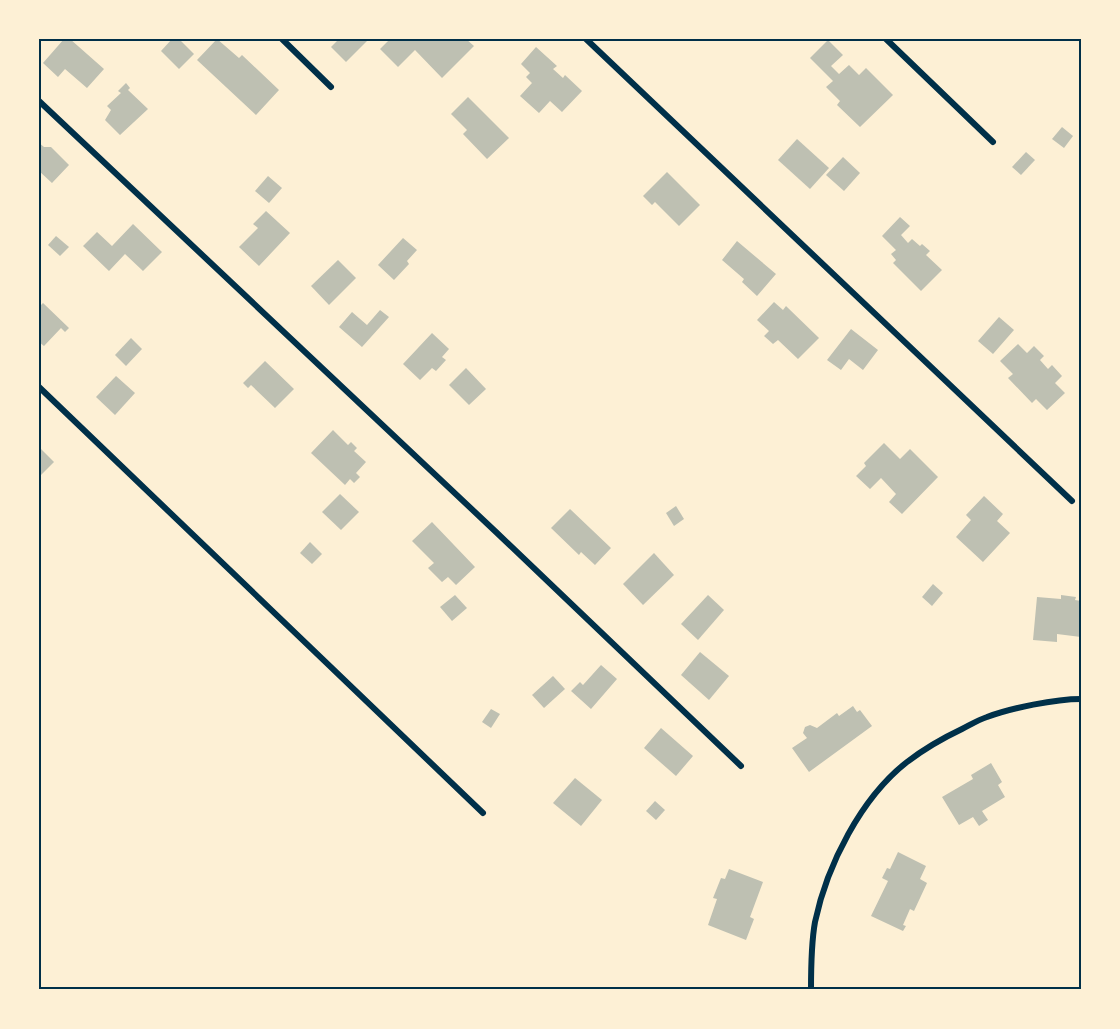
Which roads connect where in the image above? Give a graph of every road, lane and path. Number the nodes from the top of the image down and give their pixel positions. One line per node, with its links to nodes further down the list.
1 (282, 39): 4 (street)
2 (586, 39): 8 (street)
3 (886, 39): 6 (street)
4 (331, 87)
5 (39, 101): 10 (street)
6 (993, 142)
7 (39, 387): 11 (street)
8 (1072, 501)
9 (1081, 699): 12 (street)
10 (741, 766)
11 (483, 813)
12 (811, 990)

